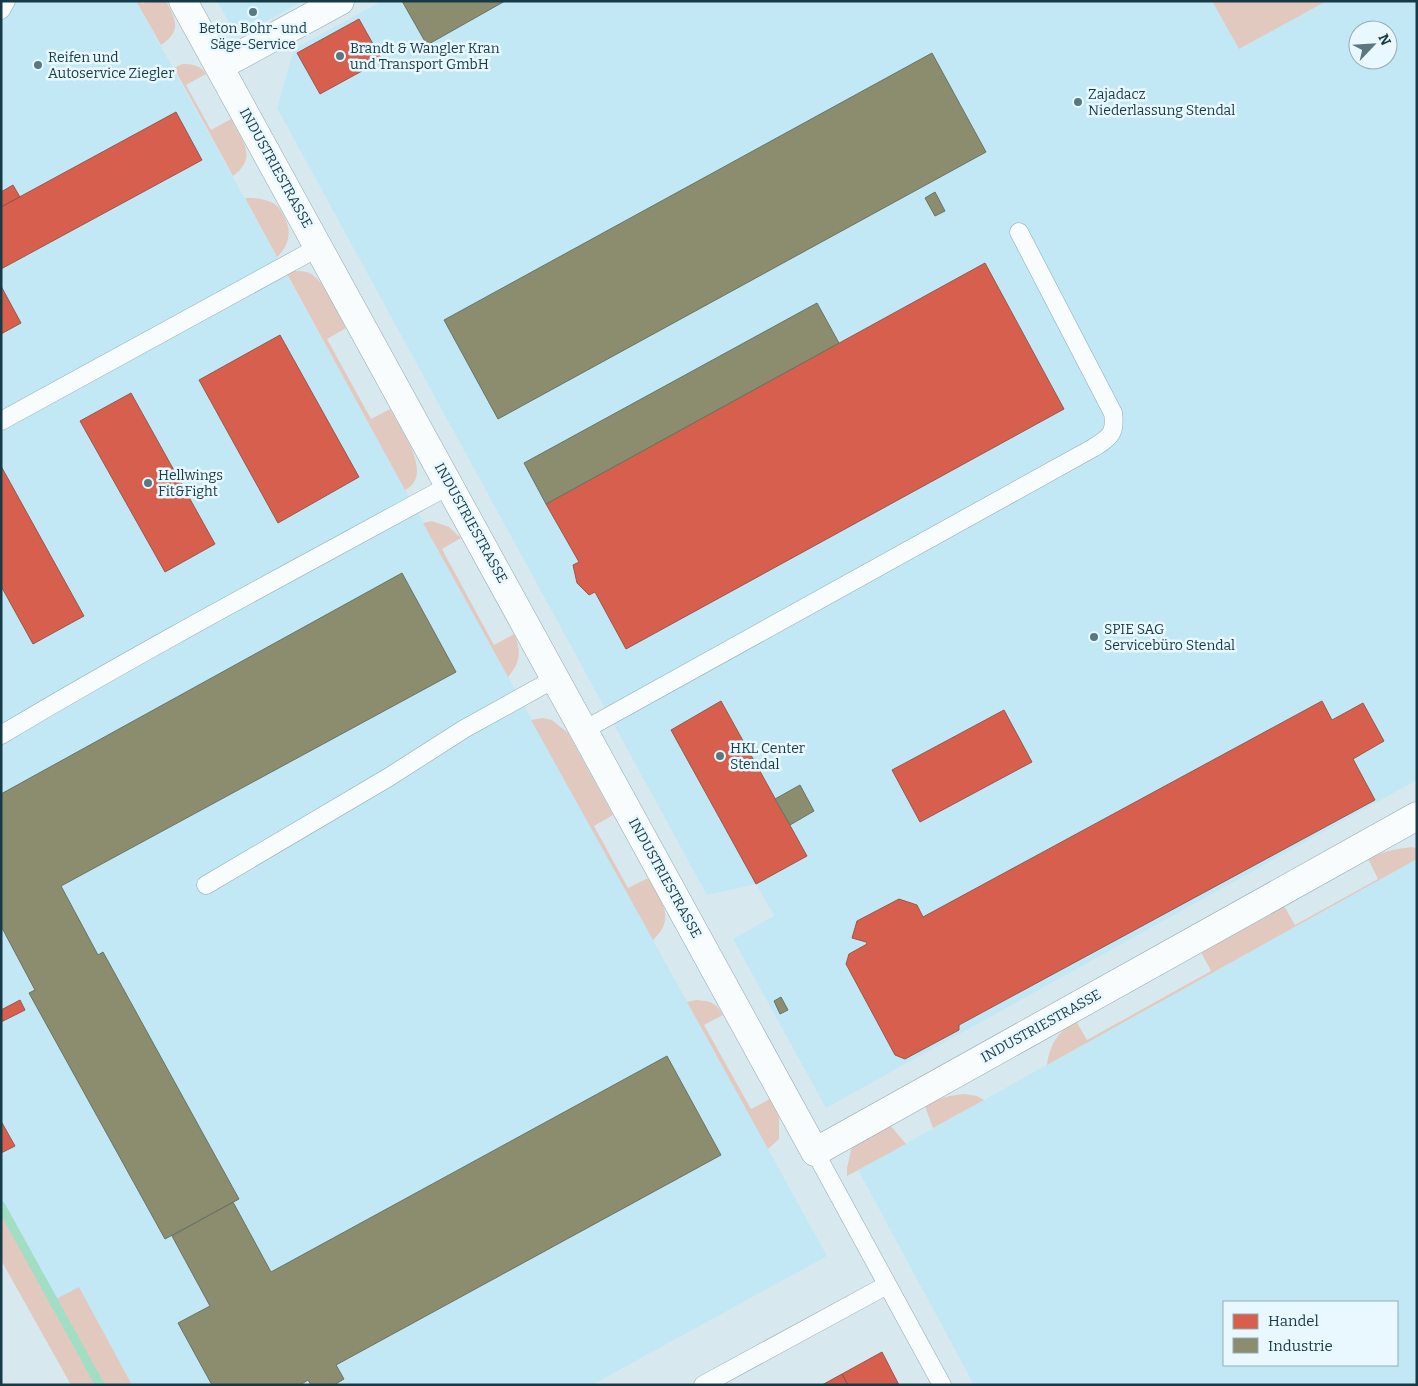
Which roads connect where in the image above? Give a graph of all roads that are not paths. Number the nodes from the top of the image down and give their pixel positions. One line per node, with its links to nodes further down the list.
1 (6, 1): 4 (lane)
2 (183, 1): 5 (street, INDUSTRIESTRASSE)
3 (340, 1): 5 (street)
4 (1, 10)
5 (220, 66): 7 (street, INDUSTRIESTRASSE)
6 (1019, 232): 11 (lane)
7 (319, 247): 8 (lane); 9 (street, INDUSTRIESTRASSE)
8 (1, 421)
9 (450, 485): 10 (street, INDUSTRIESTRASSE); 12 (lane)
10 (556, 678): 11 (street, INDUSTRIESTRASSE); 14 (lane)
11 (584, 730): 15 (street, INDUSTRIESTRASSE)
12 (1, 735)
13 (1417, 816): 15 (street, INDUSTRIESTRASSE)
14 (206, 885)
15 (815, 1152): 16 (lane)
16 (887, 1286): 17 (lane); 18 (lane)
17 (703, 1385)
18 (942, 1385)

